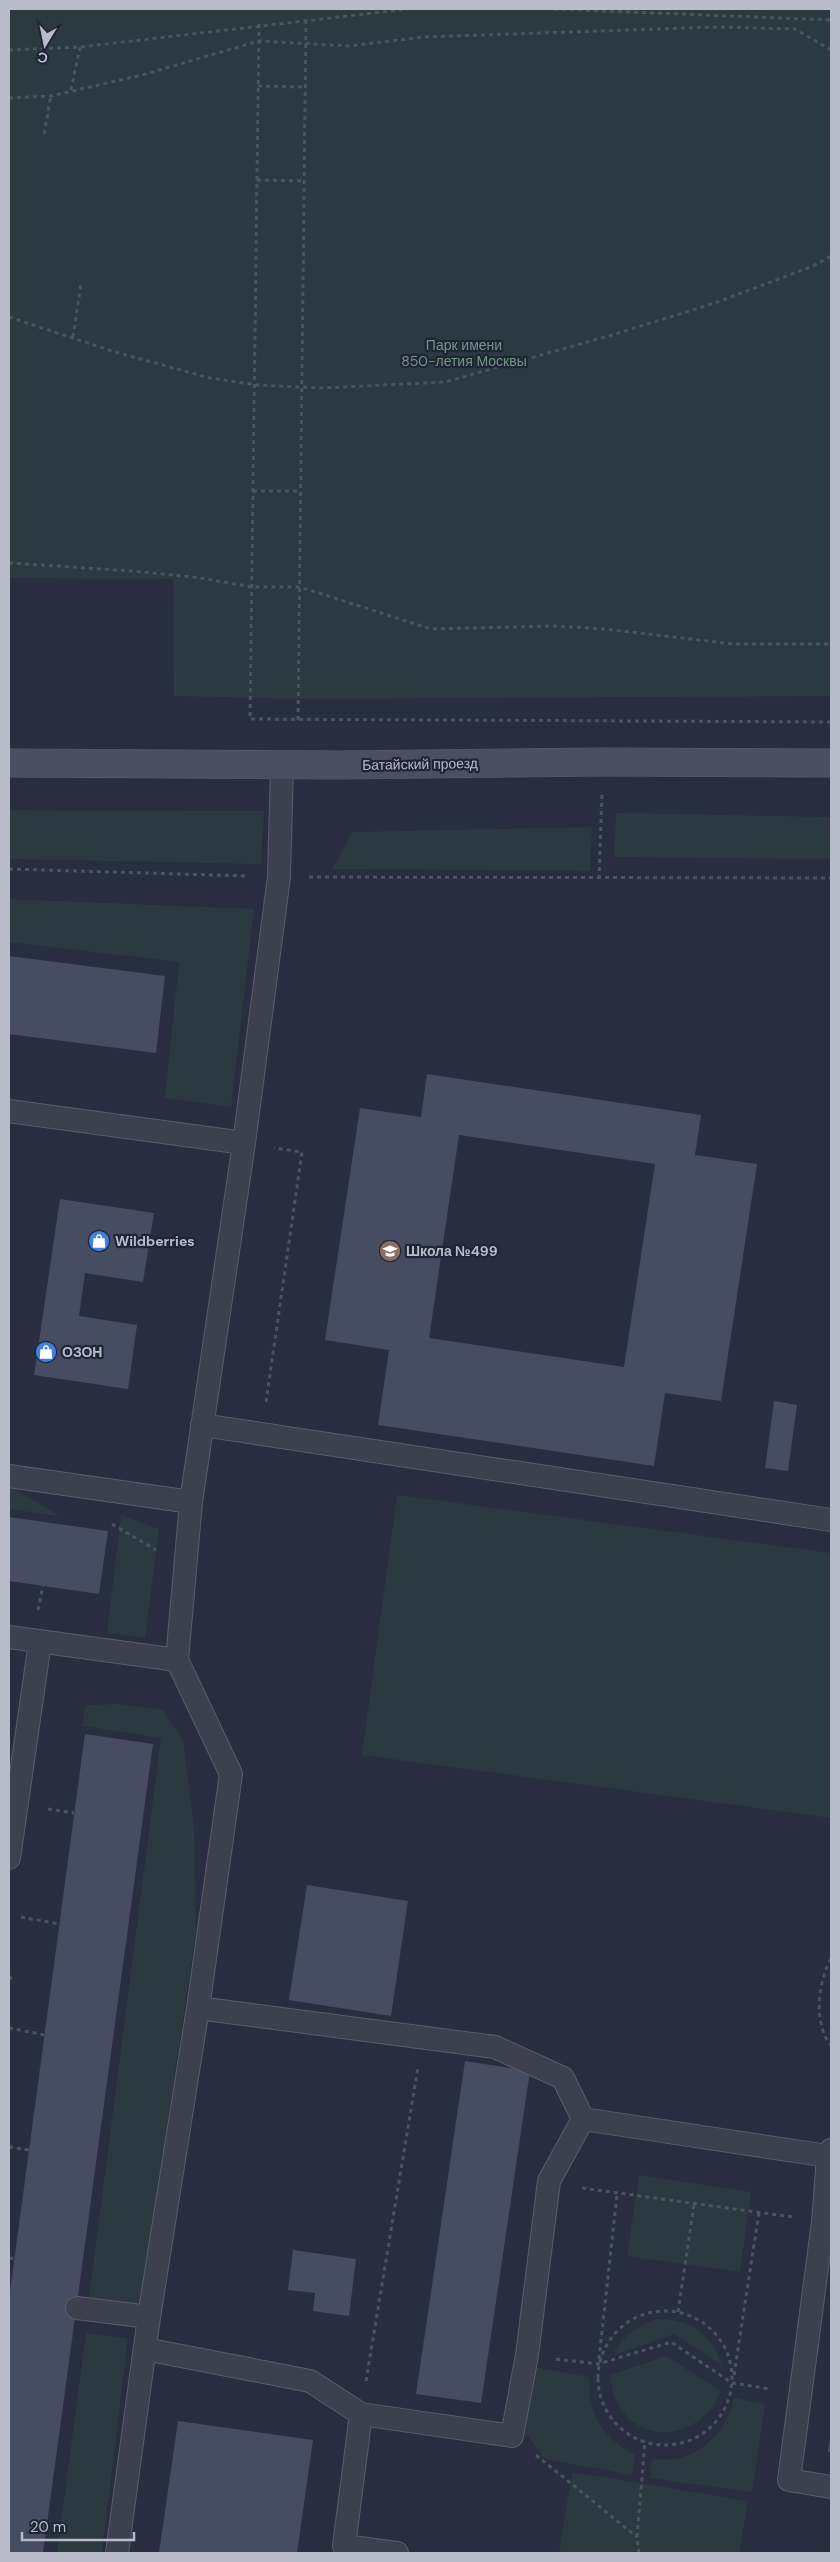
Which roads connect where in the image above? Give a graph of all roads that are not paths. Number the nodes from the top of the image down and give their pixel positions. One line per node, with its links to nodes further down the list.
1 (9, 763): 3 (main road, Батайский проезд)
2 (831, 763): 3 (main road, Батайский проезд)
3 (282, 765): 5 (lane)
4 (9, 1111): 5 (lane)
5 (244, 1143): 6 (lane)
6 (202, 1426): 8 (lane); 9 (lane)
7 (9, 1476): 8 (lane)
8 (191, 1502): 12 (lane)
9 (831, 1520)
10 (9, 1638): 11 (lane)
11 (40, 1642): 12 (lane); 13 (lane)
12 (178, 1660): 14 (lane)
13 (9, 1858)
14 (198, 2008): 15 (lane); 18 (lane)
15 (583, 2119): 16 (lane); 20 (lane)
16 (830, 2153): 21 (lane)
17 (76, 2308): 18 (lane)
18 (149, 2317): 19 (lane)
19 (145, 2349): 20 (lane); 22 (lane)
20 (361, 2414): 23 (lane)
21 (831, 2487)
22 (117, 2553)
23 (397, 2553)

